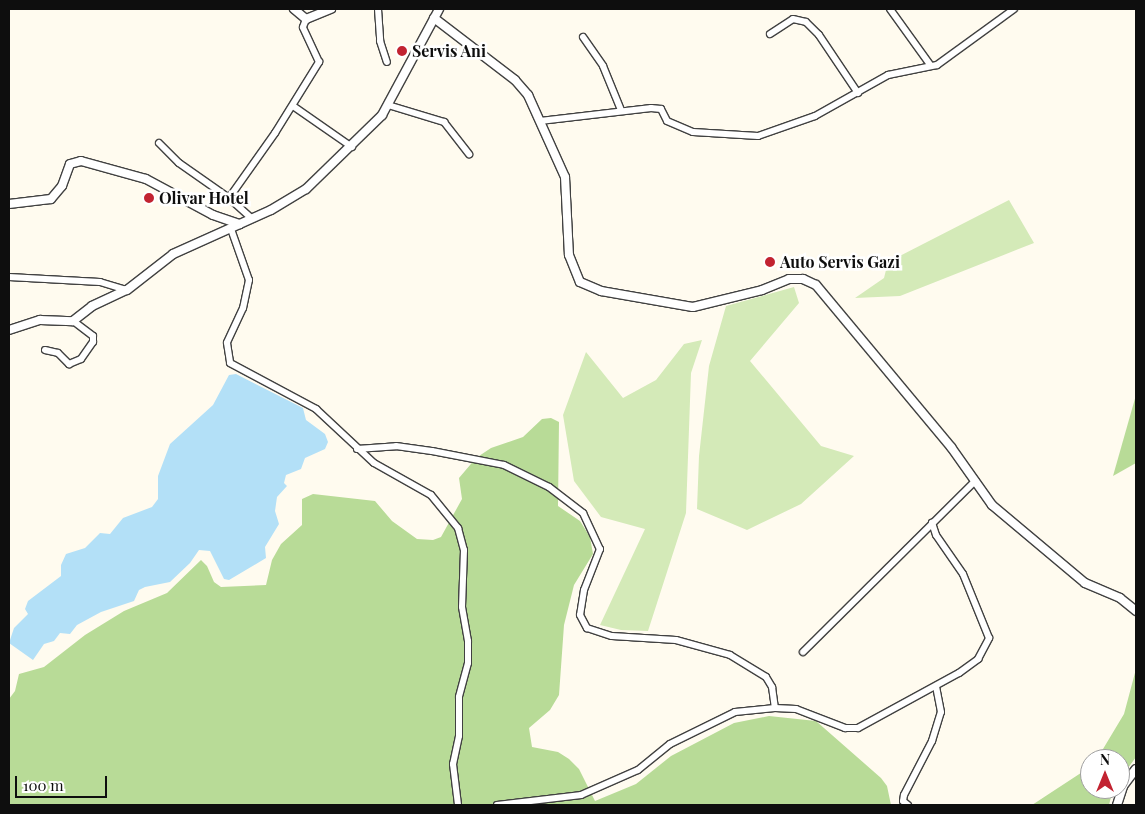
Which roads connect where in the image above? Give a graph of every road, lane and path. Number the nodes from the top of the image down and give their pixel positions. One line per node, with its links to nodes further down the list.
1 (294, 9): 8 (street)
2 (331, 9): 8 (street)
3 (378, 9): 11 (street)
4 (439, 9): 7 (street)
5 (890, 9): 12 (street)
6 (1014, 9): 12 (street)
7 (434, 18): 14 (street); 17 (street)
8 (306, 20): 15 (street)
9 (770, 34): 13 (street)
10 (583, 37): 16 (street)
11 (387, 62)
12 (931, 66): 13 (street)
13 (858, 93): 16 (street)
14 (388, 105): 19 (street); 20 (street)
15 (293, 106): 19 (street); 21 (street)
16 (621, 110): 17 (street)
17 (540, 121): 31 (street)
18 (160, 143): 21 (street)
19 (352, 147): 23 (street)
20 (469, 154)
21 (229, 198): 23 (street)
22 (9, 204): 24 (street)
23 (252, 219): 24 (street)
24 (235, 226): 26 (street); 30 (street)
25 (9, 277): 26 (street)
26 (128, 290): 27 (street)
27 (73, 321): 28 (street); 29 (street)
28 (9, 330)
29 (45, 350)
30 (357, 450): 36 (street); 38 (street)
31 (975, 481): 32 (street); 33 (street)
32 (932, 523): 34 (street); 35 (street)
33 (1136, 611)
34 (803, 652)
35 (936, 687): 36 (street); 40 (street)
36 (775, 708): 39 (street)
37 (1136, 769): 41 (street)
38 (458, 805)
39 (497, 805)
40 (908, 805)
41 (1117, 805)

